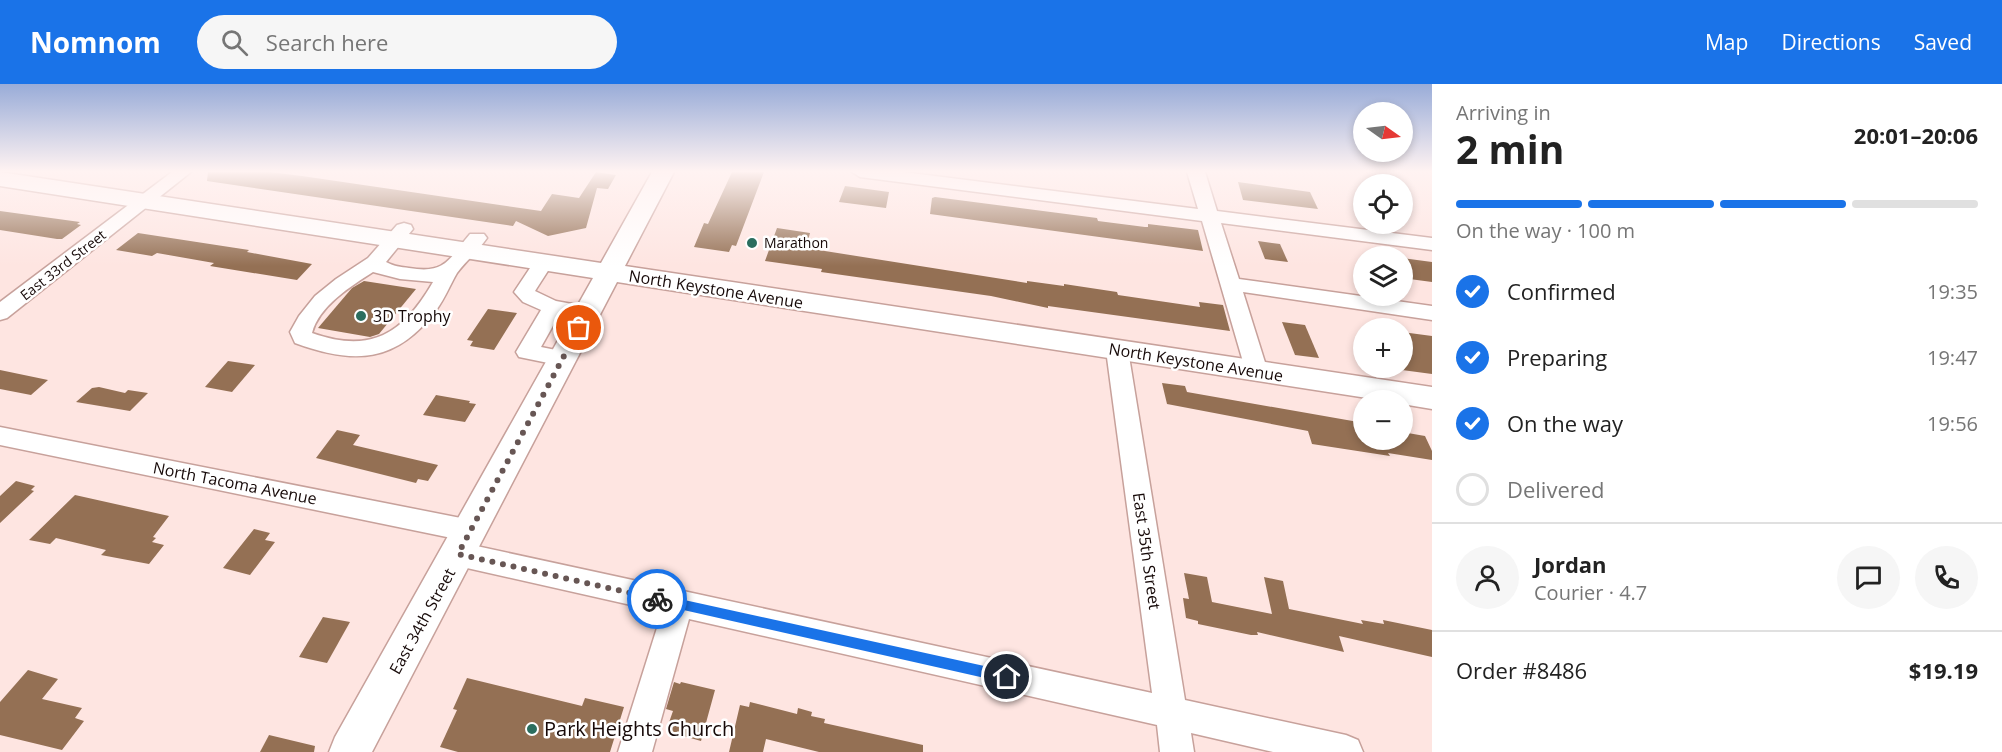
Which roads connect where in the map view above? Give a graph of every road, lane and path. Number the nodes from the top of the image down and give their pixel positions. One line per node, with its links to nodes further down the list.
1 (143, 203): 16 (street, East 33rd Street)
2 (154, 203): 7 (main road, North Keystone Avenue)
3 (646, 203): 13 (main road, East 34th Street)
4 (1107, 203): 6 (street)
5 (1205, 203): 6 (street)
6 (1208, 216): 8 (street); 14 (street)
7 (400, 235): 9 (main road, North Keystone Avenue); 10 (street)
8 (1432, 244)
9 (471, 245): 11 (main road, North Keystone Avenue); 12 (street)
10 (375, 262): 12 (street); 12 (street)
11 (543, 262): 13 (main road, North Keystone Avenue); 15 (street)
12 (448, 272)
13 (609, 273): 17 (main road, East 34th Street); 19 (main road, North Keystone Avenue)
14 (1229, 284): 18 (street); 21 (street)
15 (553, 308): 17 (street); 20 (street)
16 (0, 313)
17 (587, 313): 20 (main road, East 34th Street)
18 (1432, 313)
19 (1117, 350): 21 (main road, North Keystone Avenue); 26 (street, East 35th Street)
20 (563, 358): 24 (main road, East 34th Street)
21 (1257, 372): 22 (main road, North Keystone Avenue)
22 (1432, 398)
23 (0, 436): 24 (street, North Tacoma Avenue)
24 (464, 542): 25 (street, North Tacoma Avenue); 27 (main road, East 34th Street)
25 (679, 604): 26 (street, North Tacoma Avenue); 28 (street)
26 (1171, 713): 29 (street, East 35th Street); 30 (street, North Tacoma Avenue)
27 (350, 752)
28 (635, 752)
29 (1177, 752)
30 (1346, 752)

